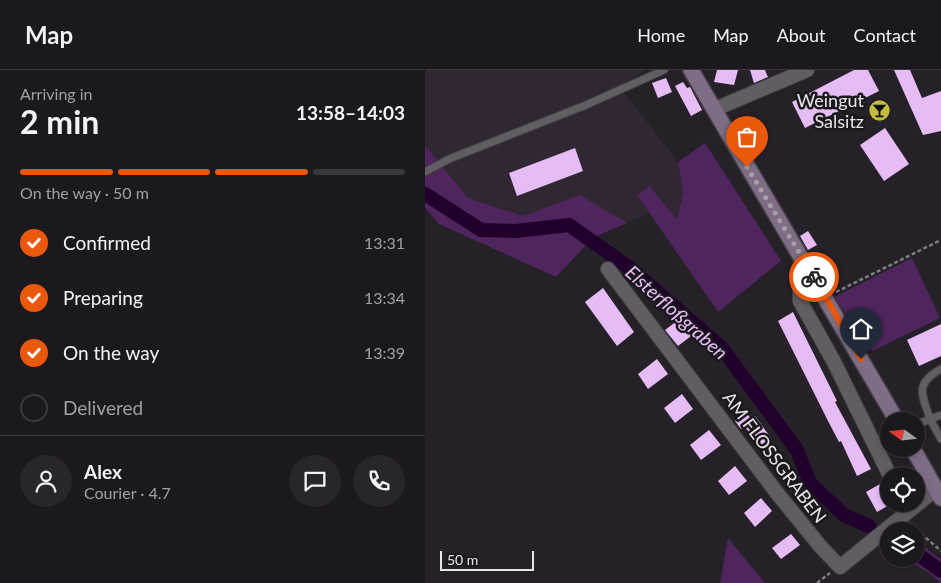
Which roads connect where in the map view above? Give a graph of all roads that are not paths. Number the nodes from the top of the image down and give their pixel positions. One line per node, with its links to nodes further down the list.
1 (664, 70): 5 (lane)
2 (691, 70): 4 (main road)
3 (807, 70): 4 (street)
4 (715, 109): 7 (main road)
5 (425, 172)
6 (608, 269): 18 (street, AM FLOSSGRABEN)
7 (811, 272): 9 (main road); 15 (street)
8 (941, 369): 11 (lane)
9 (892, 412)
10 (941, 415): 11 (lane)
11 (931, 419): 12 (lane); 13 (lane)
12 (925, 421)
13 (941, 438)
14 (918, 458): 16 (main road)
15 (886, 467)
16 (938, 493): 17 (street, AM FLOSSGRABEN)
17 (925, 500)
18 (904, 512)

